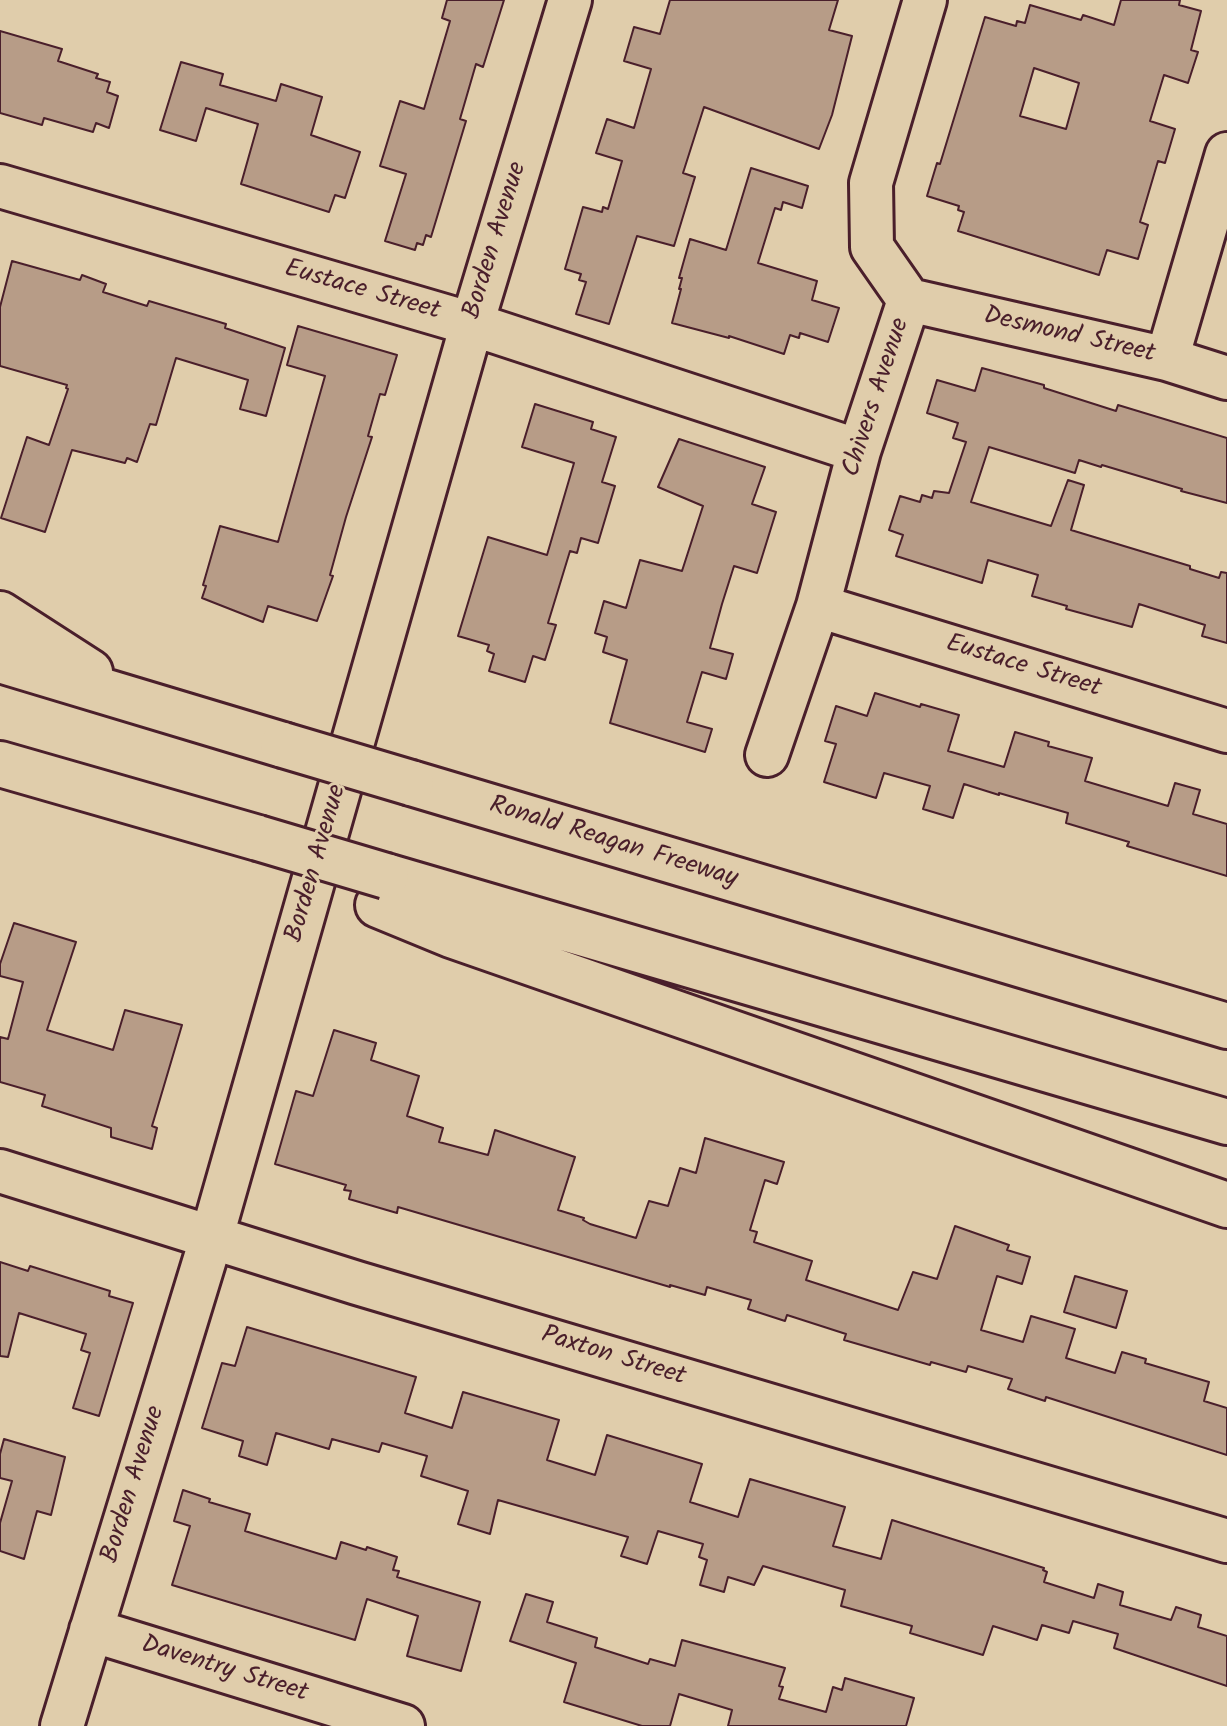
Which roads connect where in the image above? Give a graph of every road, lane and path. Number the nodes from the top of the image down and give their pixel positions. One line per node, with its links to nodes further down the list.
1 (570, 0): 6 (street, Borden Avenue)
2 (925, 0): 5 (street, Chivers Avenue)
3 (1227, 154): 7 (street)
4 (0, 186): 6 (street, Eustace Street)
5 (909, 300): 7 (street, Desmond Street); 9 (street, Chivers Avenue)
6 (472, 324): 9 (street, Eustace Street); 22 (street, Borden Avenue)
7 (1167, 359): 8 (street, Desmond Street)
8 (1227, 378)
9 (859, 451): 10 (street, Chivers Avenue)
10 (818, 606): 14 (street, Eustace Street); 15 (street, Chivers Avenue)
11 (0, 614): 13 (highway)
12 (0, 660): 13 (highway, Ronald Reagan Freeway)
13 (132, 700): 18 (highway, Ronald Reagan Freeway, bridge)
14 (1227, 731)
15 (767, 755)
16 (0, 764): 17 (highway, bridge)
17 (382, 891): 19 (highway); 21 (highway)
18 (1227, 1026)
19 (1227, 1122)
20 (0, 1171): 22 (street, Paxton Street)
21 (1227, 1205)
22 (212, 1236): 23 (street, Paxton Street); 24 (street, Borden Avenue)
23 (1227, 1541)
24 (91, 1630): 25 (street, Borden Avenue); 26 (street, Daventry Street)
25 (62, 1726)
26 (403, 1726)

